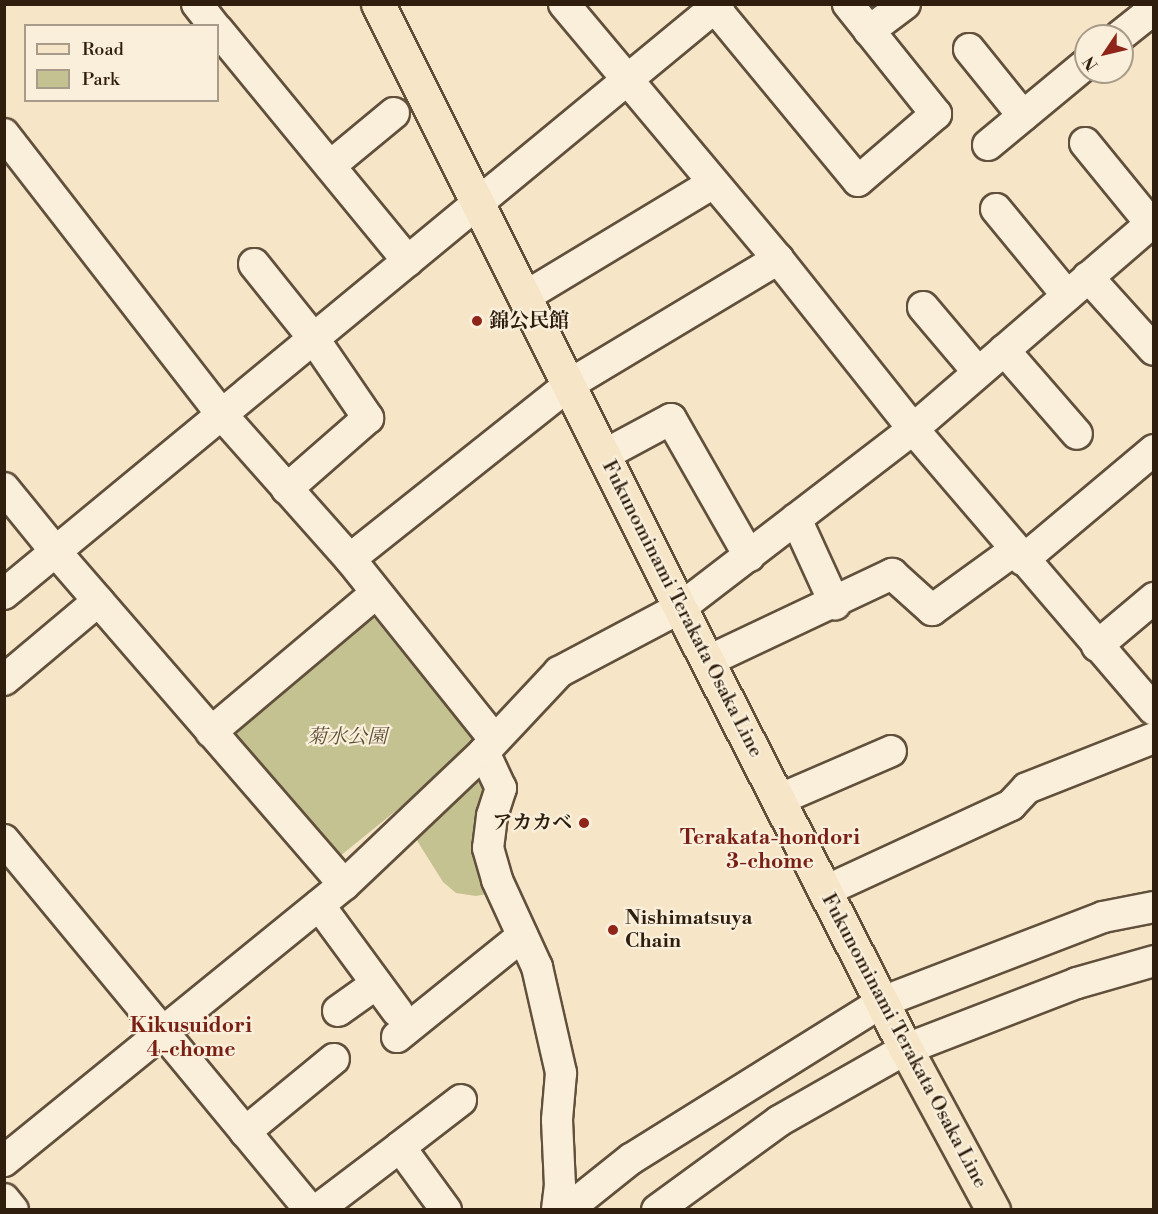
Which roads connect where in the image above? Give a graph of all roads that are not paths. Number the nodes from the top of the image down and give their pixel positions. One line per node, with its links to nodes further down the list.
1 (197, 4): 8 (street)
2 (378, 4): 22 (main road, Fukunominami Terakata Osaka Line)
3 (564, 4): 14 (street)
4 (848, 4): 11 (street)
5 (905, 4): 11 (street)
6 (717, 6): 11 (street); 14 (street)
7 (1154, 9): 9 (street)
8 (212, 24)
9 (1134, 25)
10 (219, 31): 20 (street)
11 (869, 31)
12 (969, 49): 16 (street)
13 (1074, 74): 16 (street)
14 (627, 80): 21 (street); 22 (street)
15 (394, 113): 20 (street)
16 (1023, 116): 19 (street)
17 (4, 134): 36 (street)
18 (1085, 143): 24 (street)
19 (988, 145)
20 (330, 166): 26 (street)
21 (713, 183): 25 (street); 29 (street)
22 (479, 203): 26 (street); 29 (main road, Fukunominami Terakata Osaka Line)
23 (996, 209): 28 (street)
24 (1152, 223): 28 (street)
25 (778, 259): 35 (street); 37 (street)
26 (408, 261): 31 (street)
27 (254, 264): 31 (street)
28 (1077, 286): 32 (street); 33 (street)
29 (525, 296): 35 (main road, Fukunominami Terakata Osaka Line)
30 (923, 307): 34 (street)
31 (314, 339): 36 (street); 42 (street)
32 (1004, 350): 34 (street); 38 (street)
33 (1154, 350)
34 (978, 372): 37 (street)
35 (570, 384): 40 (main road, Fukunominami Terakata Osaka Line); 47 (street)
36 (222, 415): 42 (street); 44 (street)
37 (913, 429): 43 (street); 45 (street)
38 (1077, 434)
39 (1154, 450): 45 (street)
40 (604, 455): 46 (street); 53 (main road, Fukunominami Terakata Osaka Line)
41 (4, 488): 44 (street)
42 (287, 489): 47 (street)
43 (796, 519): 46 (street); 52 (street)
44 (56, 552): 49 (street); 51 (street)
45 (1019, 555): 52 (street); 54 (street)
46 (748, 556): 53 (street)
47 (350, 560): 48 (street)
48 (376, 593): 58 (street); 60 (street)
49 (4, 594)
50 (1154, 598): 54 (street)
51 (98, 601): 56 (street); 58 (street)
52 (835, 604): 55 (street)
53 (680, 608): 55 (main road, Fukunominami Terakata Osaka Line); 60 (street)
54 (1097, 646): 57 (street)
55 (708, 661): 62 (main road, Fukunominami Terakata Osaka Line)
56 (4, 680)
57 (1154, 710)
58 (211, 732): 64 (street)
59 (1154, 738): 65 (street)
60 (489, 746): 64 (street); 68 (street)
61 (891, 751): 62 (street)
62 (778, 800): 65 (main road, Fukunominami Terakata Osaka Line)
63 (4, 840): 73 (street)
64 (344, 885): 66 (street)
65 (825, 891): 71 (main road, Fukunominami Terakata Osaka Line)
66 (319, 905): 70 (street); 73 (street)
67 (1154, 906): 71 (street)
68 (522, 936): 70 (street); 85 (street)
69 (1154, 961): 74 (street)
70 (376, 984): 72 (street)
71 (882, 1002): 74 (main road, Fukunominami Terakata Osaka Line); 86 (street)
72 (338, 1011)
73 (162, 1033): 77 (street); 79 (street)
74 (906, 1049): 87 (street); 88 (main road, Fukunominami Terakata Osaka Line)
75 (334, 1059): 77 (street)
76 (460, 1100): 78 (street)
77 (245, 1132): 82 (street)
78 (400, 1147): 83 (street); 84 (street)
79 (4, 1161)
80 (4, 1199): 81 (street)
81 (13, 1209)
82 (310, 1209)
83 (317, 1209)
84 (446, 1209)
85 (557, 1209)
86 (567, 1209)
87 (657, 1209)
88 (993, 1209)

